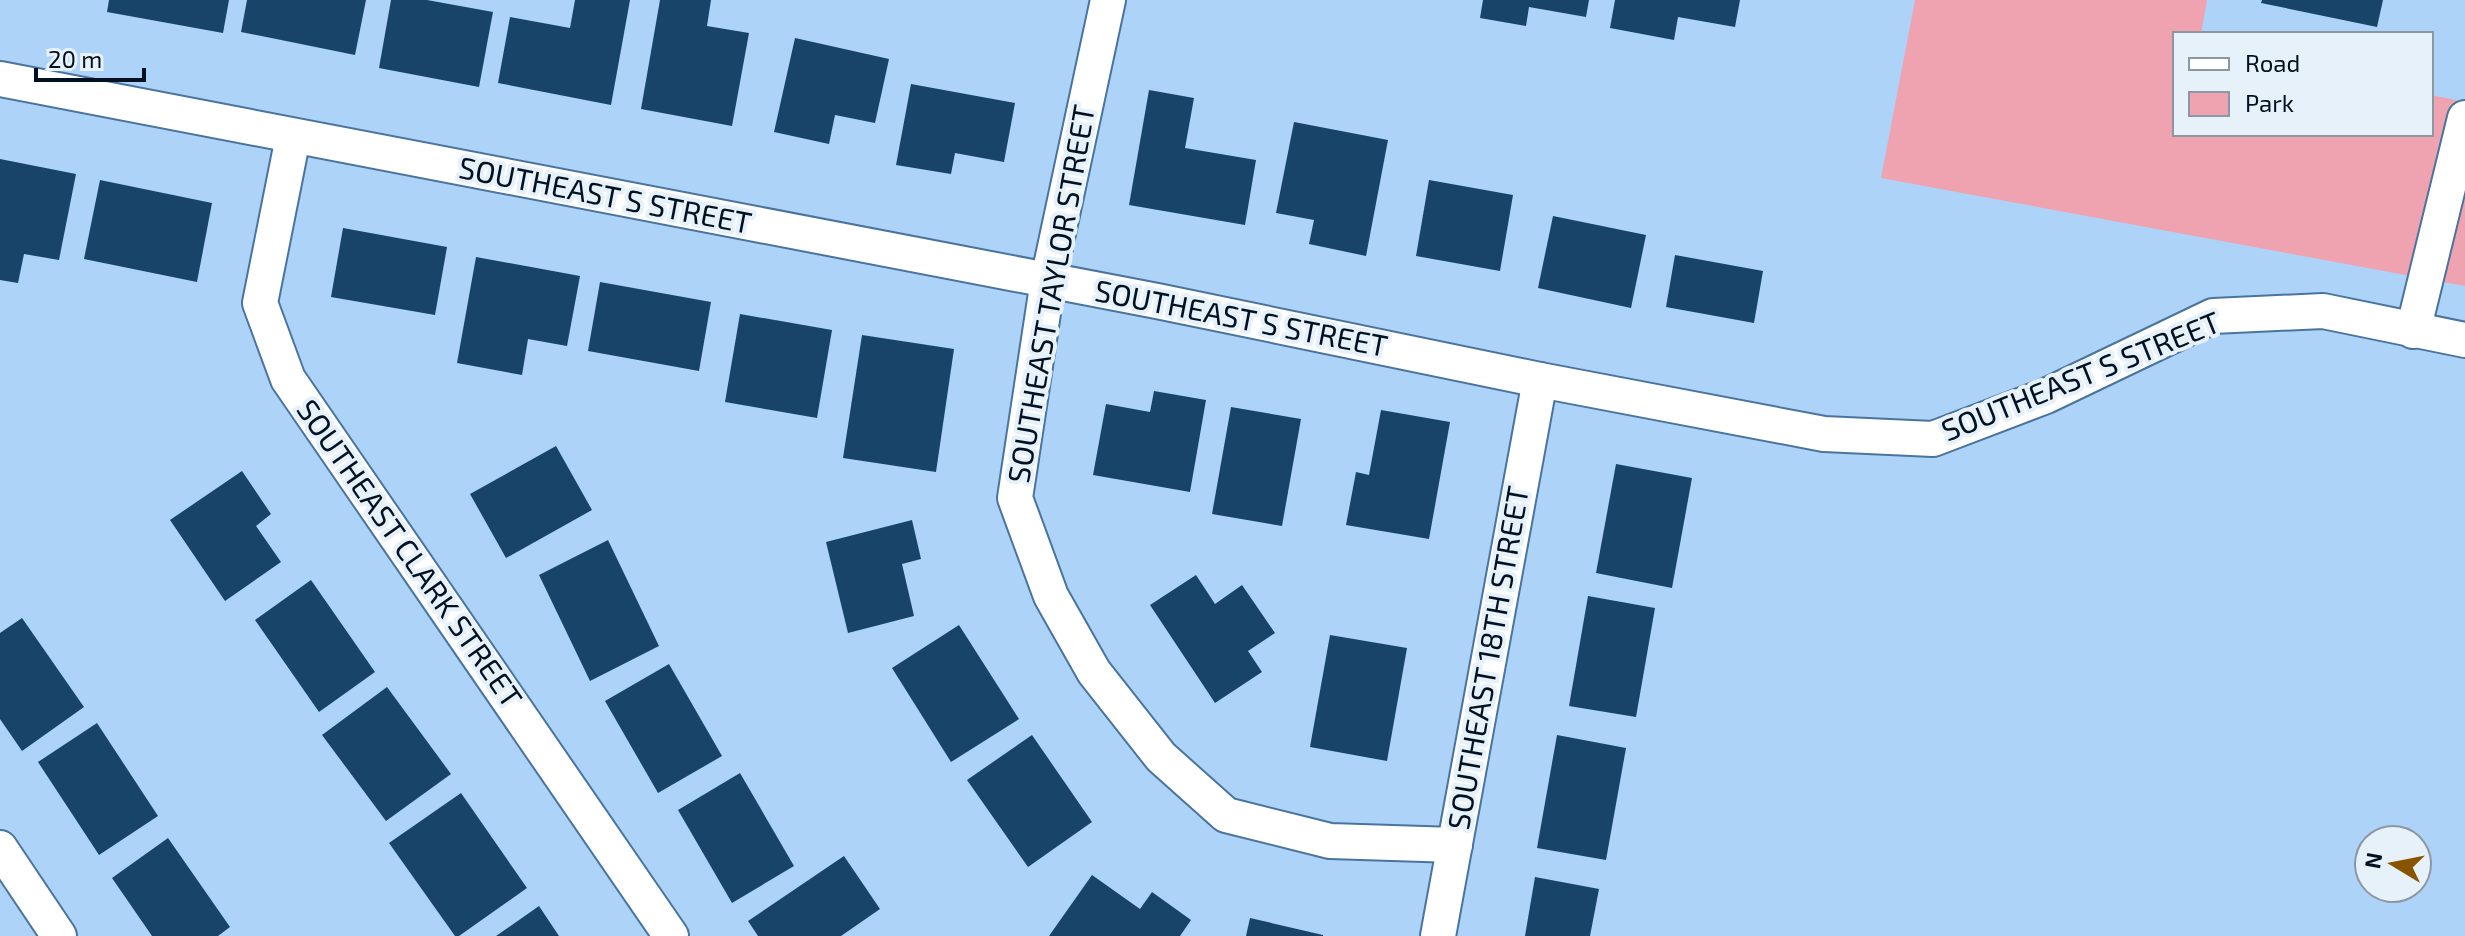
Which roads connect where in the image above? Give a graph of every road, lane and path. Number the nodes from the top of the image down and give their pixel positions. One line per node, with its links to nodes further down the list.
1 (1108, 0): 5 (street, SOUTHEAST TAYLOR STREET)
2 (0, 79): 4 (street, SOUTHEAST S STREET)
3 (2465, 118): 6 (street)
4 (293, 137): 5 (street, SOUTHEAST S STREET); 12 (street, SOUTHEAST CLARK STREET)
5 (1048, 280): 8 (street, SOUTHEAST S STREET); 9 (street, SOUTHEAST TAYLOR STREET)
6 (2413, 331): 7 (street, SOUTHEAST S STREET); 8 (street, SOUTHEAST S STREET)
7 (2465, 340)
8 (1540, 380): 9 (street, SOUTHEAST 18TH STREET)
9 (1455, 845): 13 (street, SOUTHEAST 18TH STREET)
10 (0, 848): 11 (street)
11 (59, 936)
12 (671, 936)
13 (1438, 936)

